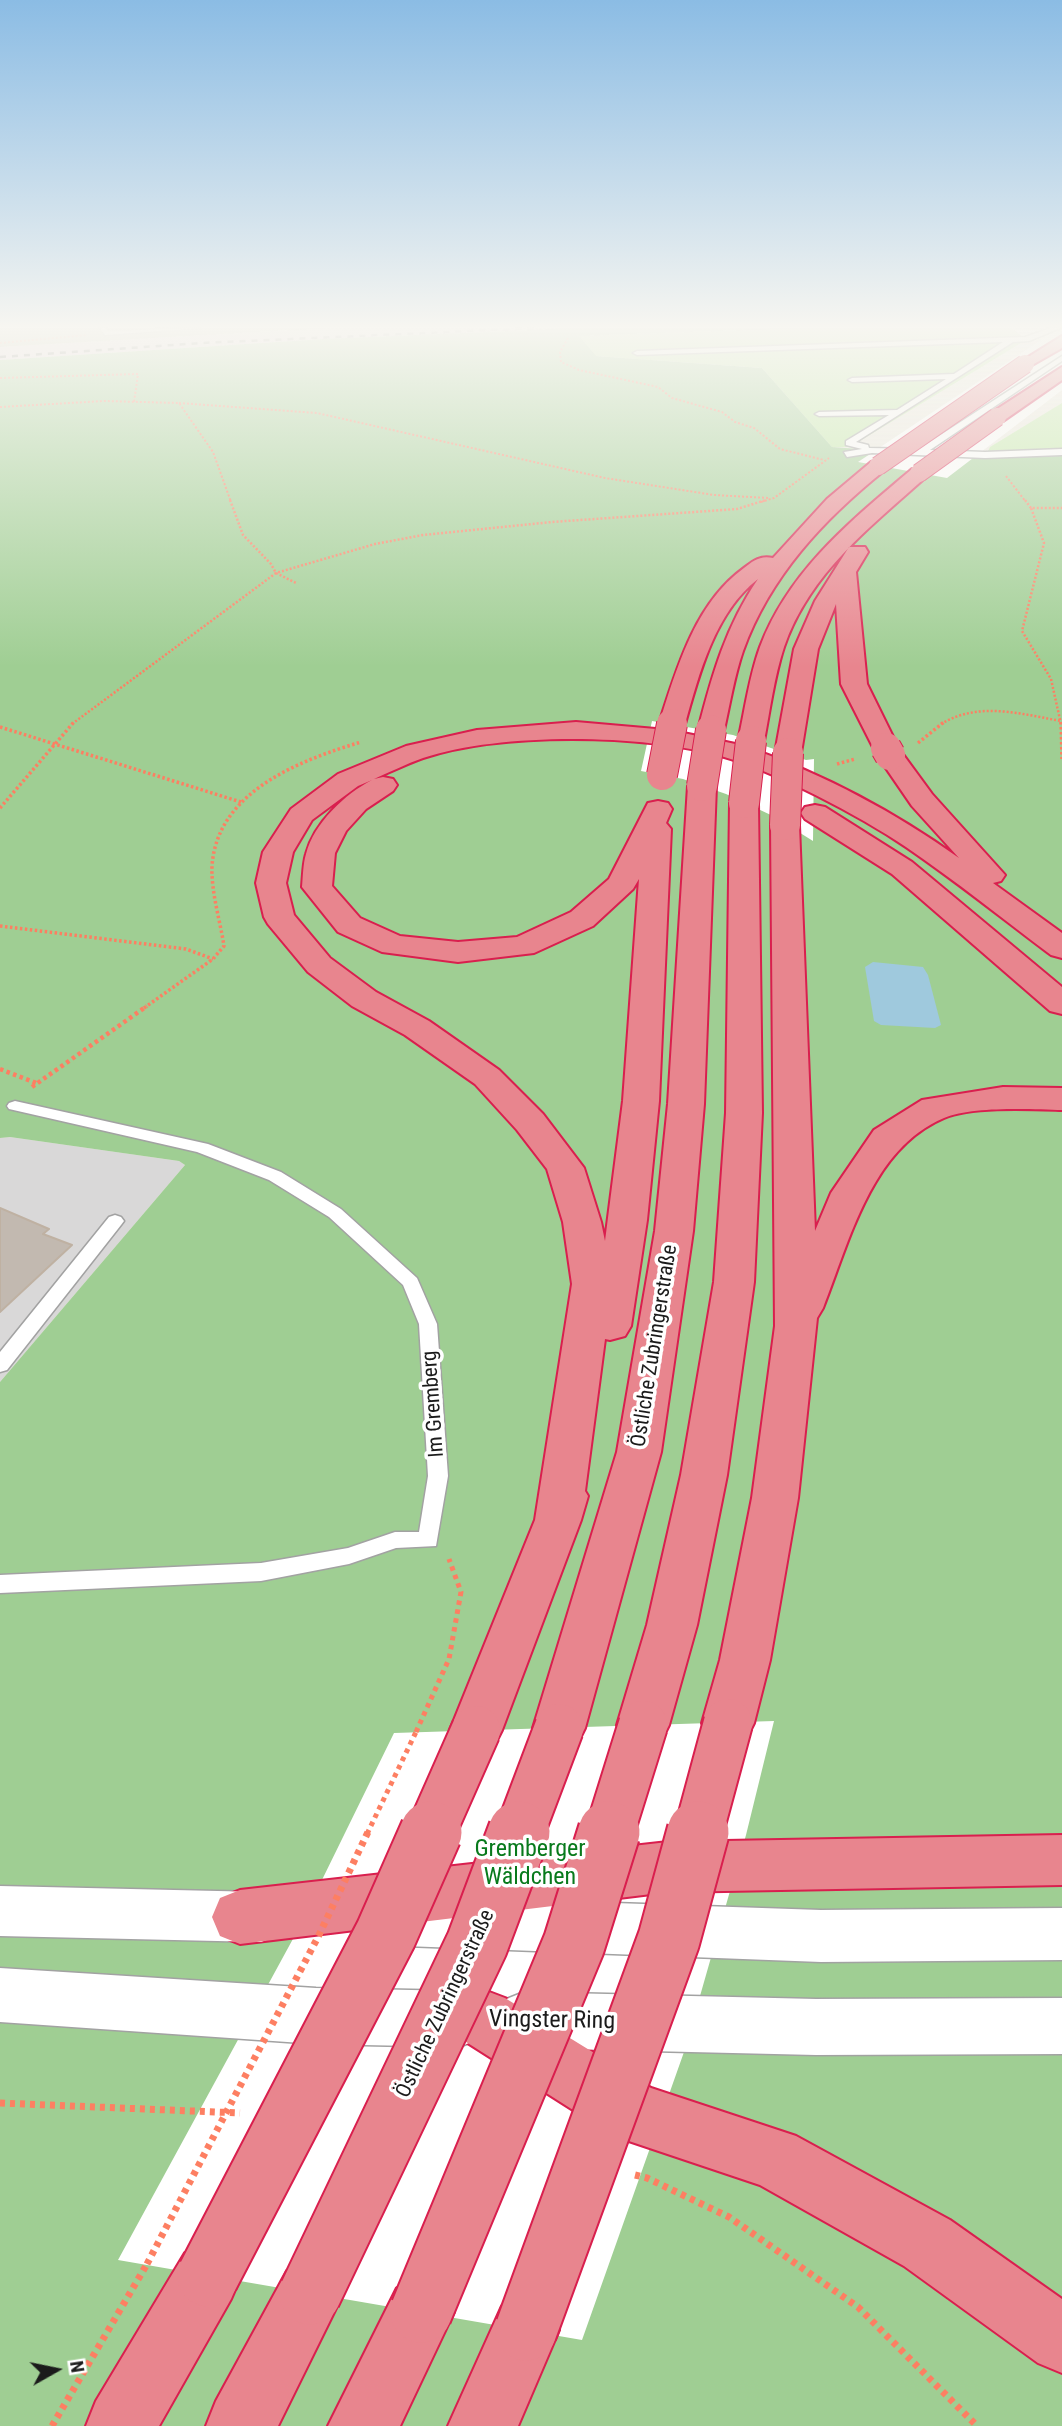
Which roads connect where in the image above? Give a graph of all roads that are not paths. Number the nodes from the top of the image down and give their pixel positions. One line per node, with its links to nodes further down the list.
1 (852, 441): 7 (lane)
2 (905, 441): 7 (highway, Östliche Zubringerstraße, bridge)
3 (949, 441): 8 (lane)
4 (954, 441): 8 (highway, bridge)
5 (1062, 452): 8 (lane)
6 (847, 454): 7 (lane)
7 (875, 458): 8 (lane); 10 (highway, Östliche Zubringerstraße)
8 (920, 463): 9 (highway)
9 (890, 498): 11 (highway); 32 (highway, bridge)
10 (797, 538): 12 (highway, bridge); 31 (highway, Östliche Zubringerstraße, bridge)
11 (845, 572): 13 (highway); 18 (highway, bridge)
12 (660, 792): 14 (highway); 20 (highway)
13 (1053, 941): 20 (highway)
14 (1062, 1004)
15 (1062, 1099): 18 (highway)
16 (15, 1105): 21 (lane, Im Gremberg)
17 (115, 1221): 19 (lane)
18 (796, 1326): 33 (highway, bridge)
19 (0, 1365)
20 (558, 1520): 30 (highway, bridge)
21 (0, 1584)
22 (1062, 1860): 24 (highway)
23 (0, 1911): 24 (street)
24 (240, 1917): 25 (street)
25 (1062, 1934)
26 (0, 1995): 27 (street, Vingster Ring)
27 (484, 2019): 28 (street, Vingster Ring); 29 (highway)
28 (1062, 2026)
29 (1062, 2339)
30 (121, 2426)
31 (241, 2426)
32 (363, 2426)
33 (483, 2426)

